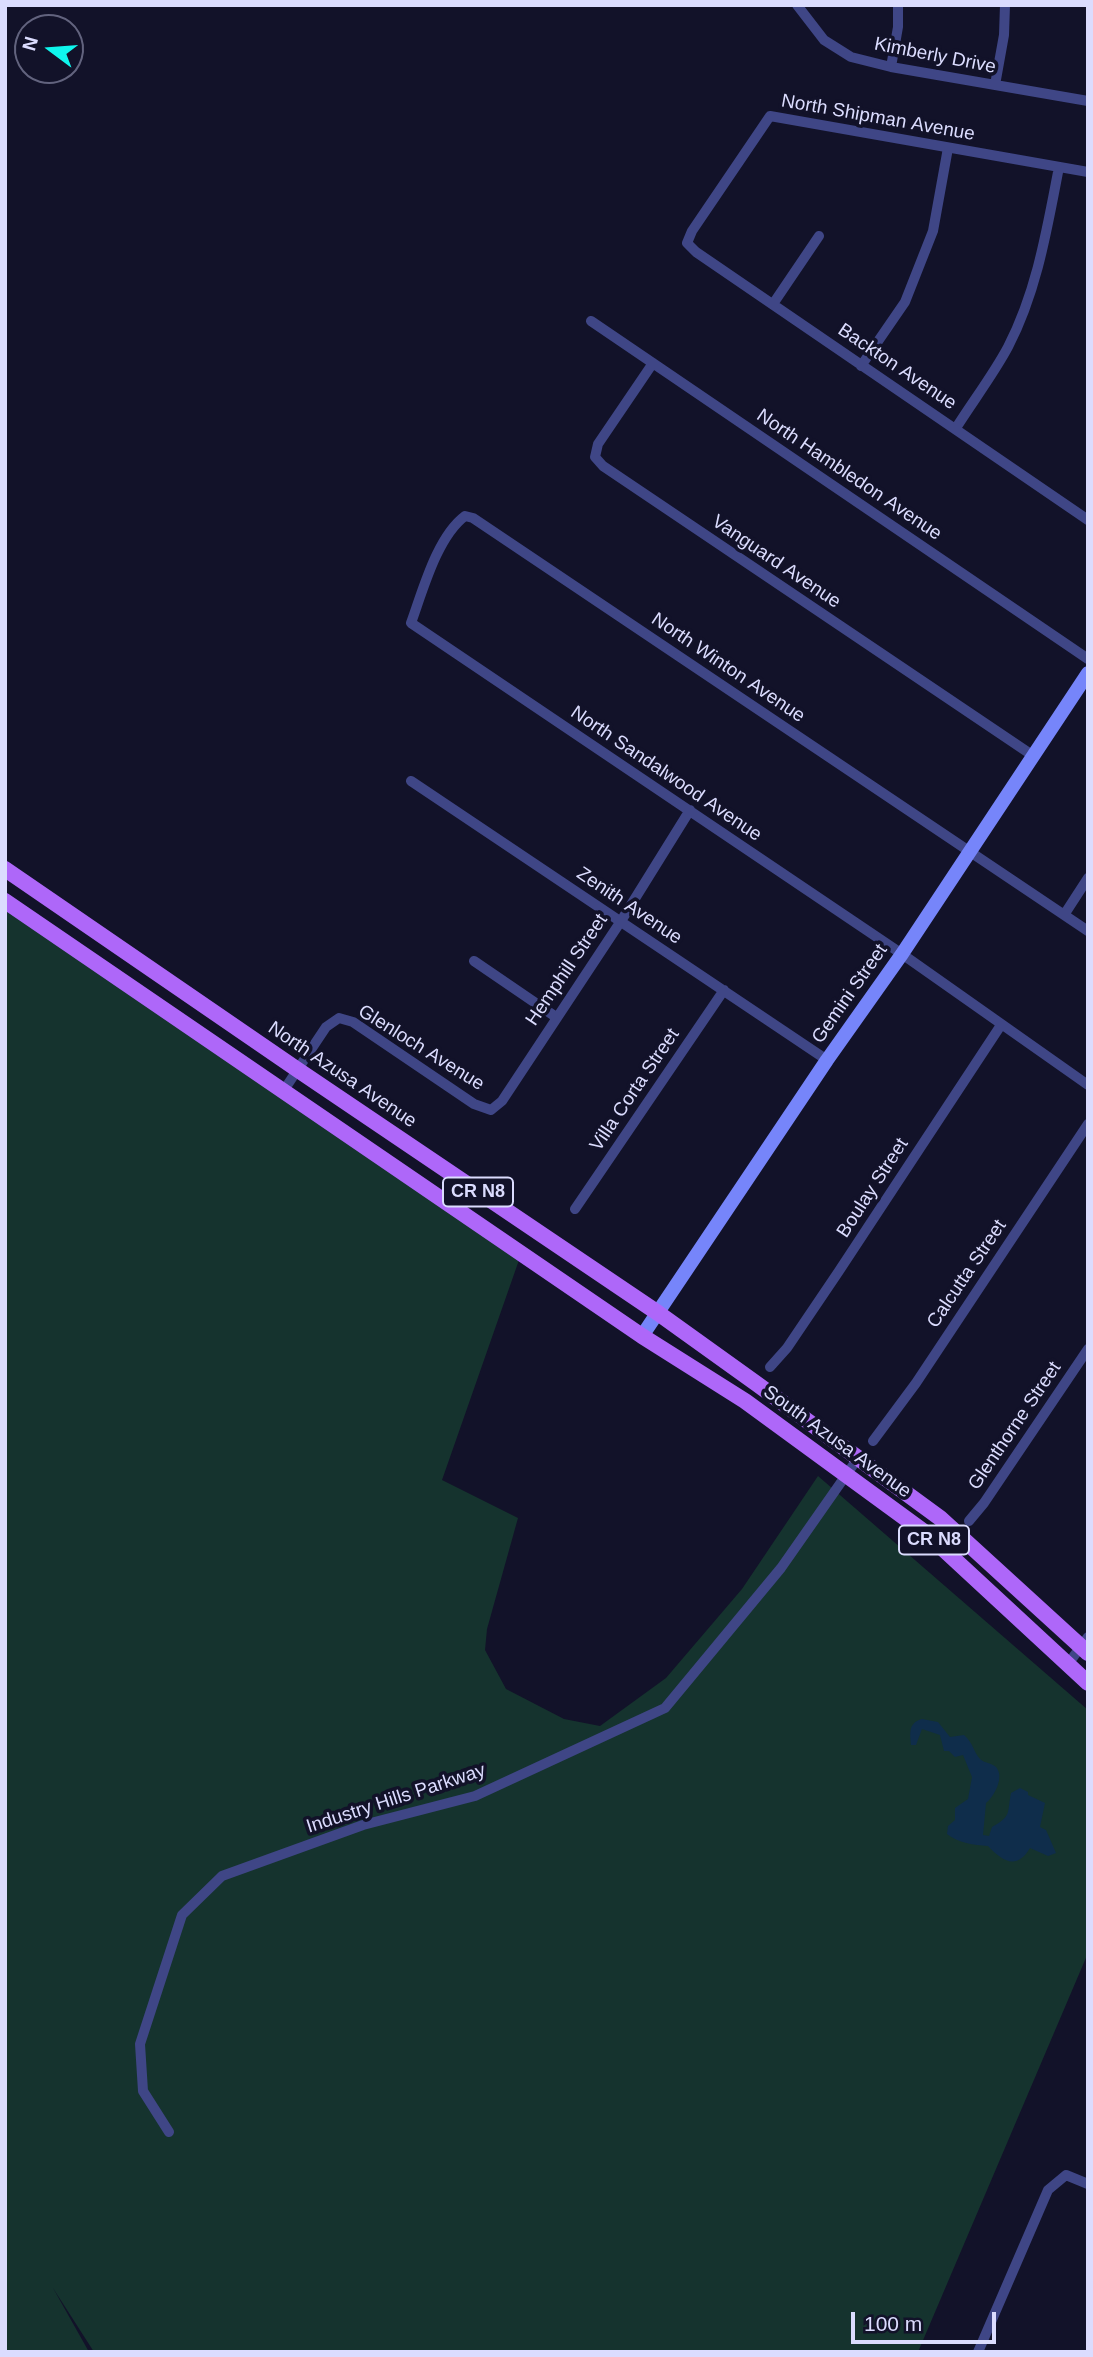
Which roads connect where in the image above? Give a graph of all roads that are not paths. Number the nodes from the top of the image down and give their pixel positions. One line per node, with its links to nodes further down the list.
1 (797, 5): 4 (street, Kimberly Drive)
2 (898, 5): 4 (street)
3 (1005, 5): 5 (street)
4 (891, 68): 5 (street, Kimberly Drive)
5 (995, 85): 6 (street, Kimberly Drive)
6 (1088, 101)
7 (948, 148): 8 (street, North Shipman Avenue); 11 (street, North Shipman Avenue); 15 (street)
8 (1059, 167): 9 (street, North Shipman Avenue); 16 (street)
9 (1088, 172)
10 (819, 236): 12 (street)
11 (687, 243): 12 (street, Backton Avenue)
12 (773, 304): 15 (street, Backton Avenue)
13 (591, 321): 14 (street, North Hambledon Avenue)
14 (653, 363): 19 (street, North Hambledon Avenue); 21 (street, Vanguard Avenue)
15 (861, 366): 16 (street, Backton Avenue)
16 (956, 428): 18 (street, Backton Avenue)
17 (465, 516): 23 (street, North Sandalwood Avenue); 24 (street, North Winton Avenue)
18 (1088, 520)
19 (1088, 659)
20 (1088, 673): 21 (street, Gemini Street)
21 (1032, 755): 24 (street, Gemini Street)
22 (411, 781): 29 (street, Zenith Avenue)
23 (690, 810): 29 (street, Hemphill Street); 31 (street, North Sandalwood Avenue)
24 (970, 853): 28 (street, North Winton Avenue); 31 (street, Gemini Street)
25 (5, 869): 37 (main road, North Azusa Avenue / CR N8)
26 (1088, 878): 28 (street)
27 (5, 901): 39 (main road, CR N8)
28 (1064, 915): 30 (street, North Winton Avenue)
29 (621, 921): 33 (street, Zenith Avenue); 34 (street, Hemphill Street)
30 (1088, 931)
31 (902, 954): 35 (street, North Sandalwood Avenue); 36 (street, Gemini Street)
32 (474, 961): 34 (street)
33 (724, 990): 36 (street, Zenith Avenue); 42 (street, Villa Corta Street)
34 (556, 1017): 40 (street, Hemphill Street)
35 (1001, 1025): 38 (street, North Sandalwood Avenue); 48 (street, Boulay Street)
36 (827, 1060): 45 (street, Gemini Street)
37 (298, 1070): 39 (street, Glenloch Avenue); 40 (street, Glenloch Avenue); 44 (main road, North Azusa Avenue / CR N8)
38 (1088, 1085)
39 (284, 1090): 43 (main road, CR N8)
40 (491, 1110)
41 (1088, 1124): 49 (street, Calcutta Street)
42 (575, 1209)
43 (534, 1261): 44 (main road); 46 (main road, CR N8)
44 (587, 1265): 45 (main road, North Azusa Avenue / CR N8)
45 (657, 1313): 46 (street, Gemini Street); 50 (main road, South Azusa Avenue / CR N8)
46 (642, 1336): 51 (main road, South Azusa Avenue / CR N8)
47 (1088, 1349): 52 (street, Glenthorne Street)
48 (770, 1367)
49 (873, 1441)
50 (858, 1458): 51 (street, Industry Hills Parkway); 53 (main road, South Azusa Avenue / CR N8)
51 (845, 1476): 54 (main road, South Azusa Avenue / CR N8); 56 (street, Industry Hills Parkway)
52 (969, 1521)
53 (1086, 1645): 54 (street)
54 (1068, 1664): 55 (main road, South Azusa Avenue / CR N8)
55 (1088, 1683)
56 (169, 2132)
57 (1088, 2184): 58 (street)
58 (978, 2352)

